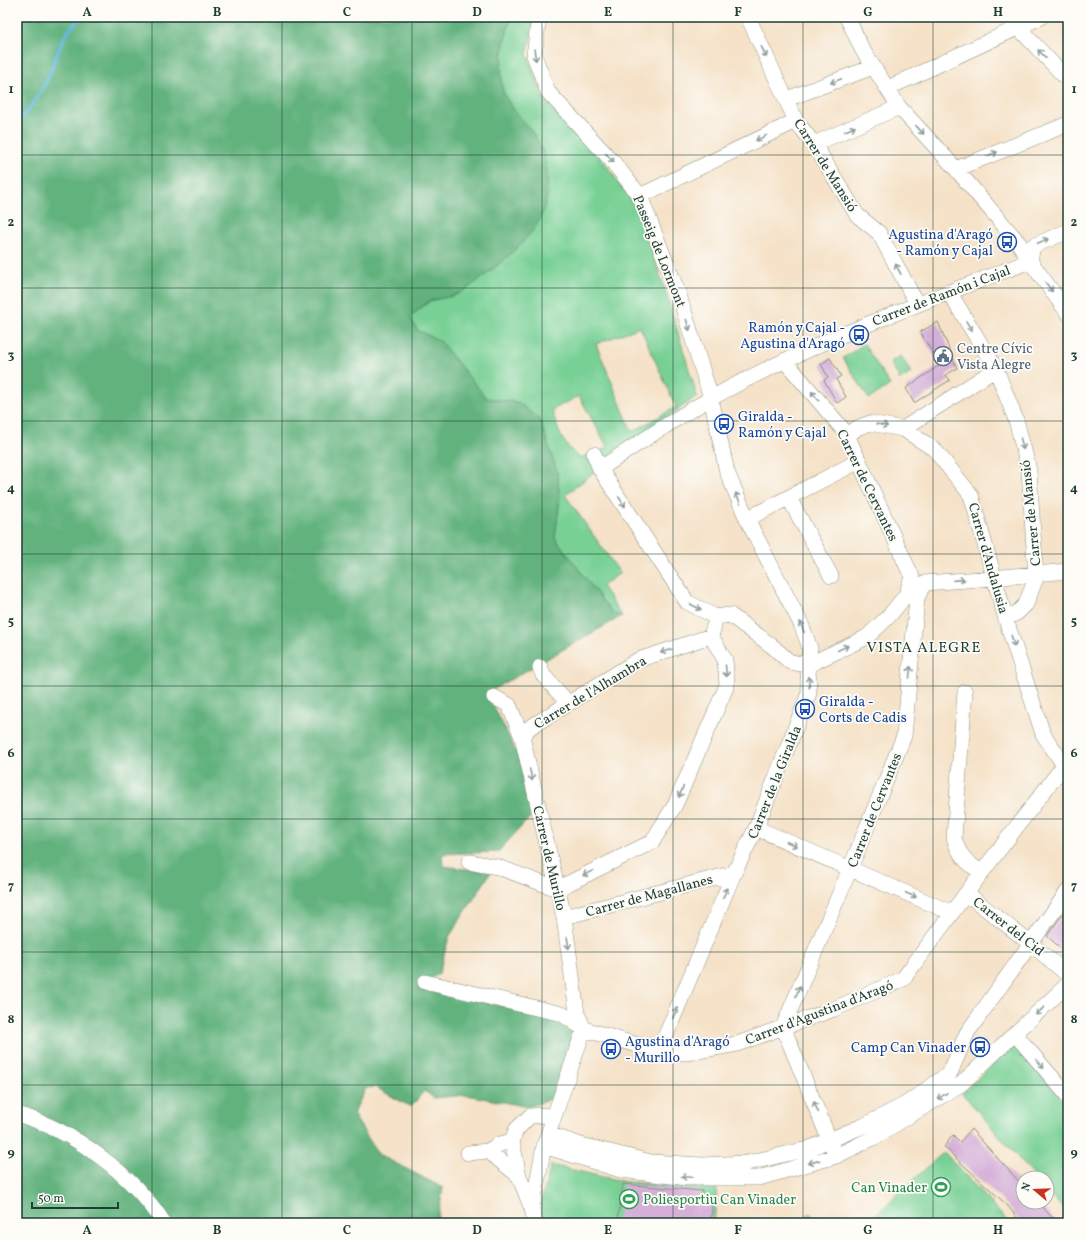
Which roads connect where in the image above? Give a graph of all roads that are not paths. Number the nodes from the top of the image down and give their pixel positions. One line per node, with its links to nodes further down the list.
1 (539, 17): 15 (street, Passeig de Lormont, one-way to 15)
2 (748, 17): 9 (street, Carrer de Mansió, one-way to 9)
3 (847, 17): 6 (street)
4 (1040, 17): 5 (street)
5 (1012, 22): 7 (street, one-way to 5); 8 (street)
6 (873, 67): 8 (street); 9 (street, one-way to 9)
7 (1068, 80)
8 (888, 88): 10 (street)
9 (787, 99): 11 (street, Carrer de Mansió)
10 (899, 108): 13 (street, one-way to 10); 14 (street, one-way to 14)
11 (796, 121): 13 (street, Carrer de Mansió); 15 (street, one-way to 15)
12 (1068, 124): 14 (street, one-way to 12)
13 (814, 144): 19 (street, Carrer de Mansió, one-way to 13)
14 (956, 169): 17 (street)
15 (640, 196): 23 (street, Passeig de Lormont, one-way to 23)
16 (1068, 231): 17 (street, one-way to 16)
17 (1030, 261): 18 (street, Carrer de Ramón i Cajal); 20 (street, one-way to 20)
18 (949, 292): 19 (street, Carrer de Ramón i Cajal); 22 (street, Carrer de Mansió, one-way to 22)
19 (917, 304): 21 (street, Carrer de Ramón i Cajal)
20 (1068, 313)
21 (785, 361): 23 (street, Carrer de Ramón i Cajal); 25 (street, Carrer de Cervantes, one-way to 21)
22 (996, 370): 24 (street); 32 (street, Carrer de Mansió, one-way to 32)
23 (711, 398): 28 (street, Carrer de Ramón i Cajal); 30 (street, Carrer de la Giralda, one-way to 23)
24 (909, 425)
25 (847, 436): 27 (street, Carrer de Cervantes); 34 (street, Carrer d'Andalusia, one-way to 34)
26 (594, 454): 28 (street)
27 (859, 461): 29 (street); 35 (street, Carrer de Cervantes)
28 (600, 469): 36 (street, one-way to 36)
29 (789, 498): 30 (street); 33 (street)
30 (748, 519): 39 (street, Carrer de la Giralda, one-way to 30)
31 (1068, 571): 32 (street)
32 (1036, 574): 34 (street); 37 (street, Carrer de Mansió)
33 (830, 576)
34 (999, 578): 35 (street, one-way to 34); 37 (street, Carrer d'Andalusia)
35 (918, 580): 39 (street, one-way to 35); 48 (street, Carrer de Cervantes, one-way to 35)
36 (716, 617): 38 (street); 39 (street)
37 (1006, 618): 45 (street, Carrer d'Andalusia, one-way to 45)
38 (711, 636): 43 (street, Carrer de l'Alhambra, one-way to 43); 51 (street, one-way to 51)
39 (808, 664): 46 (street, Carrer de la Giralda, one-way to 39)
40 (540, 667): 43 (street)
41 (965, 692): 49 (street)
42 (494, 698): 44 (street, Carrer de Murillo)
43 (568, 703): 44 (street, Carrer de l'Alhambra)
44 (522, 737): 51 (street, Carrer de Murillo, one-way to 51)
45 (1066, 763): 49 (street, Carrer d'Agustina d'Aragó)
46 (756, 828): 48 (street, one-way to 48); 50 (street, Carrer de la Giralda)
47 (469, 862): 51 (street)
48 (850, 869): 54 (street, one-way to 54); 60 (street, Carrer de Cervantes, one-way to 48)
49 (982, 872): 53 (street, Carrer d'Agustina d'Aragó)
50 (734, 873): 55 (street, Carrer de Magallanes); 63 (street, Carrer de la Giralda, one-way to 50)
51 (557, 889): 55 (street, Carrer de Murillo)
52 (1068, 890): 56 (street)
53 (967, 894): 54 (street, Carrer d'Agustina d'Aragó); 56 (street, Carrer del Cid)
54 (952, 913): 60 (street, Carrer d'Agustina d'Aragó)
55 (564, 918): 61 (street, Carrer de Murillo, one-way to 61)
56 (1030, 943): 57 (street, Carrer del Cid); 68 (street)
57 (1068, 975)
58 (425, 982): 61 (street, Carrer d'Agustina d'Aragó)
59 (1068, 984): 62 (street, one-way to 62)
60 (783, 1027): 63 (street, Carrer d'Agustina d'Aragó); 68 (street, one-way to 60)
61 (584, 1029): 63 (street, Carrer d'Agustina d'Aragó); 67 (street)
62 (1015, 1034): 64 (street, one-way to 64); 72 (street, one-way to 72)
63 (660, 1049)
64 (1068, 1096)
65 (17, 1114): 75 (street)
66 (544, 1115): 69 (street)
67 (547, 1140): 68 (street); 72 (street, one-way to 67); 74 (street)
68 (830, 1140): 72 (street)
69 (512, 1141): 70 (street); 73 (street)
70 (488, 1151): 71 (street); 73 (street)
71 (468, 1153)
72 (836, 1156)
73 (519, 1176): 74 (street)
74 (533, 1216)
75 (164, 1223)

